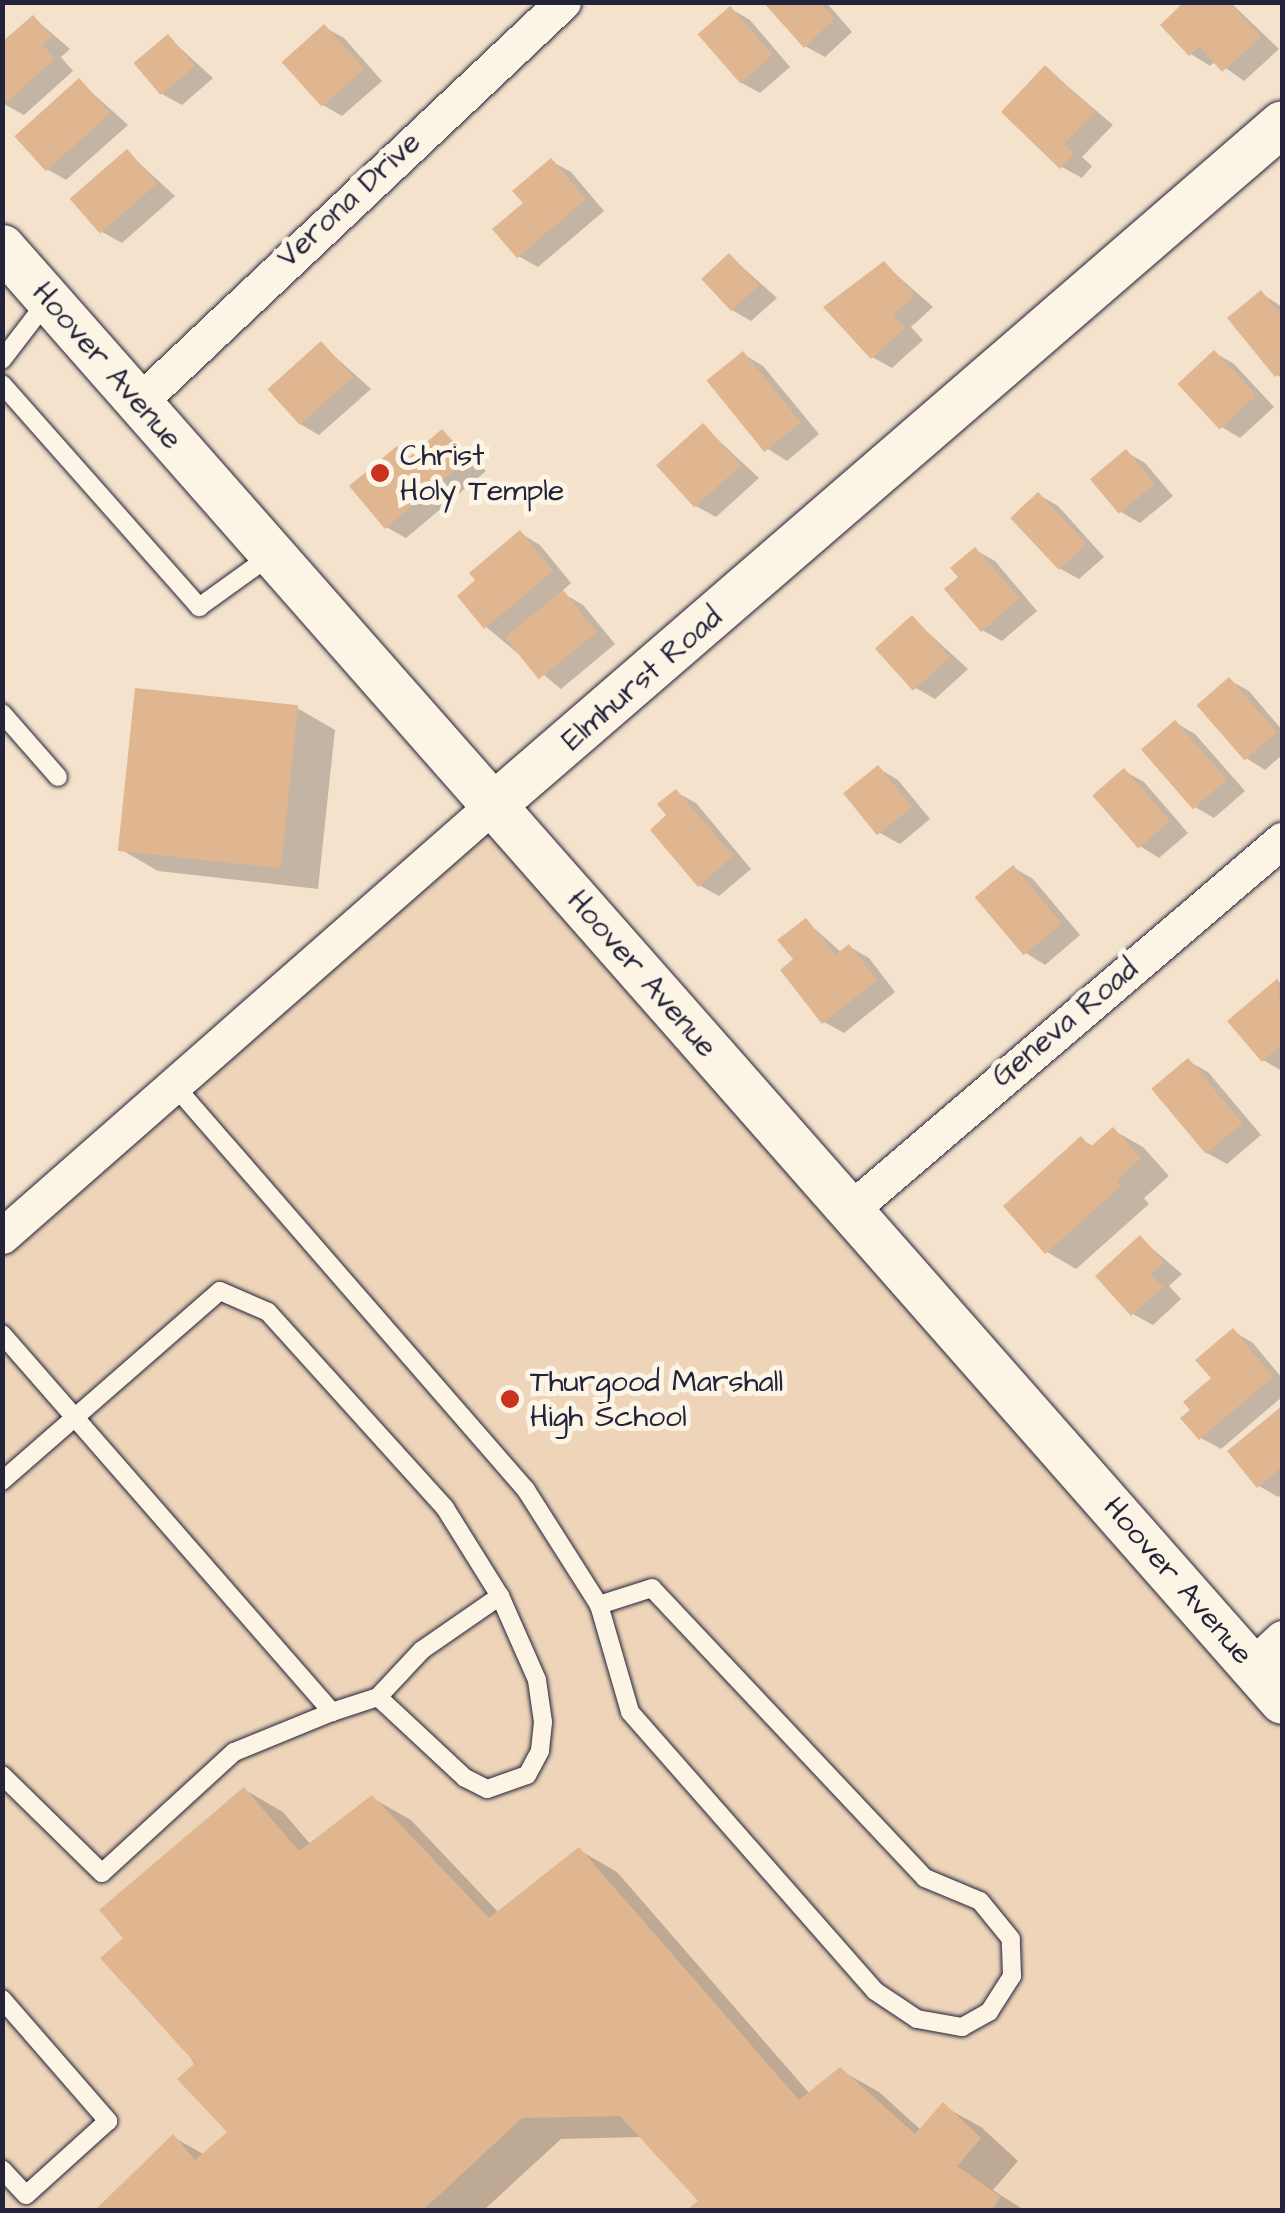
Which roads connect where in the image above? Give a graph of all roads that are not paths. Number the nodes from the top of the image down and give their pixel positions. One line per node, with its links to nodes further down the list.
1 (564, 2): 7 (street, Verona Drive)
2 (1282, 123): 11 (street, Elmhurst Road)
3 (2, 247): 4 (street, Hoover Avenue)
4 (49, 299): 5 (lane); 7 (street, Hoover Avenue)
5 (2, 360)
6 (2, 384): 8 (lane)
7 (139, 402): 8 (street, Hoover Avenue)
8 (273, 554): 11 (street, Hoover Avenue)
9 (2, 713): 10 (lane)
10 (58, 777)
11 (494, 804): 13 (street, Elmhurst Road); 14 (street, Hoover Avenue)
12 (1282, 840): 14 (street, Geneva Road)
13 (174, 1085): 15 (street, Elmhurst Road); 20 (lane)
14 (850, 1210): 21 (street, Hoover Avenue)
15 (2, 1236)
16 (2, 1334): 17 (lane)
17 (73, 1420): 18 (lane); 19 (lane); 24 (lane)
18 (2, 1481)
19 (500, 1596): 22 (lane); 22 (lane)
20 (599, 1604): 20 (lane)
21 (1267, 1652): 23 (street, Hoover Avenue)
22 (378, 1697): 24 (lane)
23 (1282, 1701)
24 (332, 1712): 25 (lane)
25 (2, 1775)
26 (2, 1999): 27 (lane)
27 (2, 2169)

